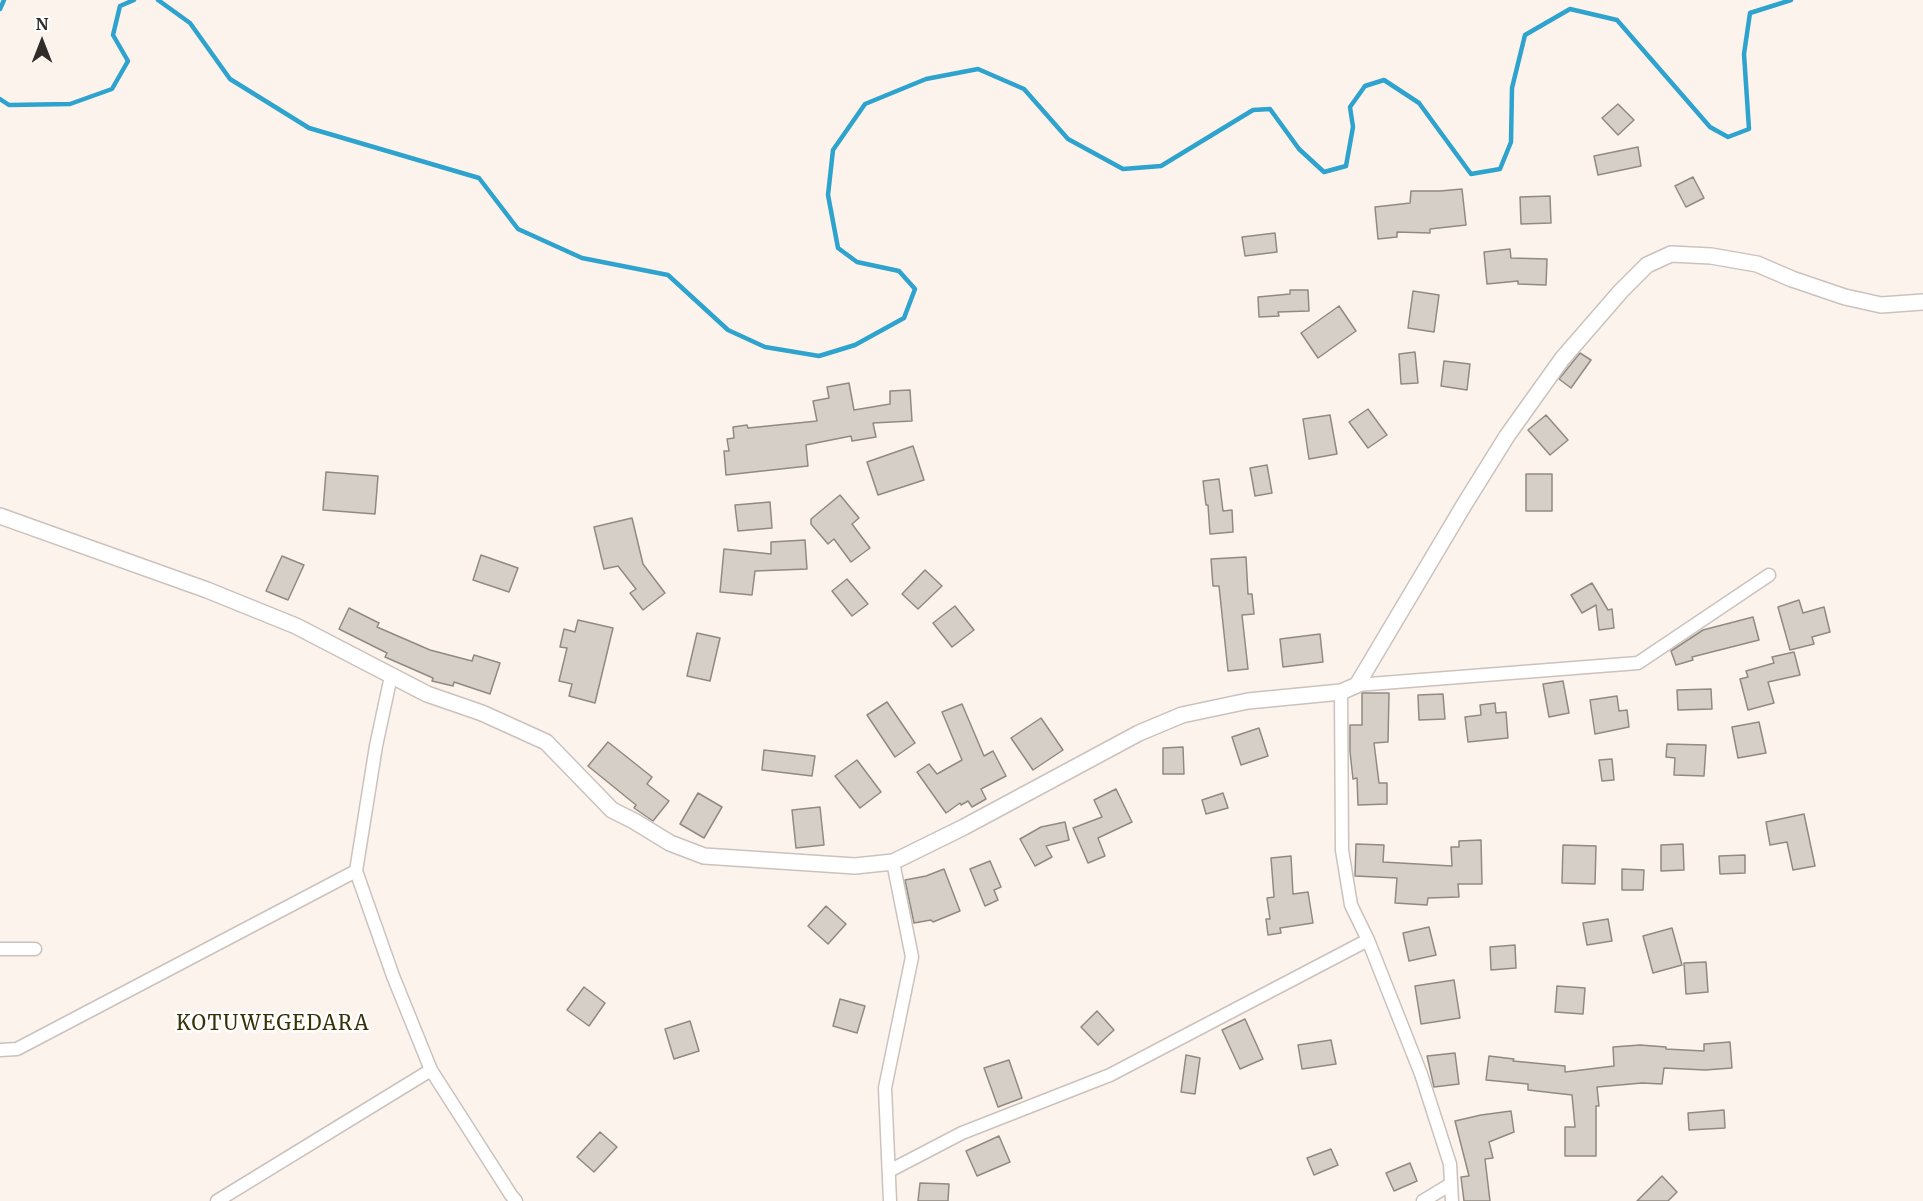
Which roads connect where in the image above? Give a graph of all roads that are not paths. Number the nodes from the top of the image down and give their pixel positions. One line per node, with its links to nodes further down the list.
1 (1923, 302): 5 (street)
2 (0, 516): 4 (street)
3 (1769, 575): 5 (street)
4 (391, 675): 7 (street); 8 (street)
5 (1357, 685): 6 (street)
6 (1341, 692): 7 (street); 9 (street)
7 (893, 862): 14 (street)
8 (356, 871): 12 (street); 13 (street)
9 (1368, 940): 14 (street); 15 (street)
10 (0, 949): 11 (street)
11 (35, 949)
12 (0, 1050)
13 (431, 1070): 16 (street); 17 (street)
14 (889, 1171): 18 (street)
15 (1451, 1184): 19 (street); 20 (street)
16 (217, 1201)
17 (516, 1201)
18 (890, 1201)
19 (1423, 1201)
20 (1452, 1201)

